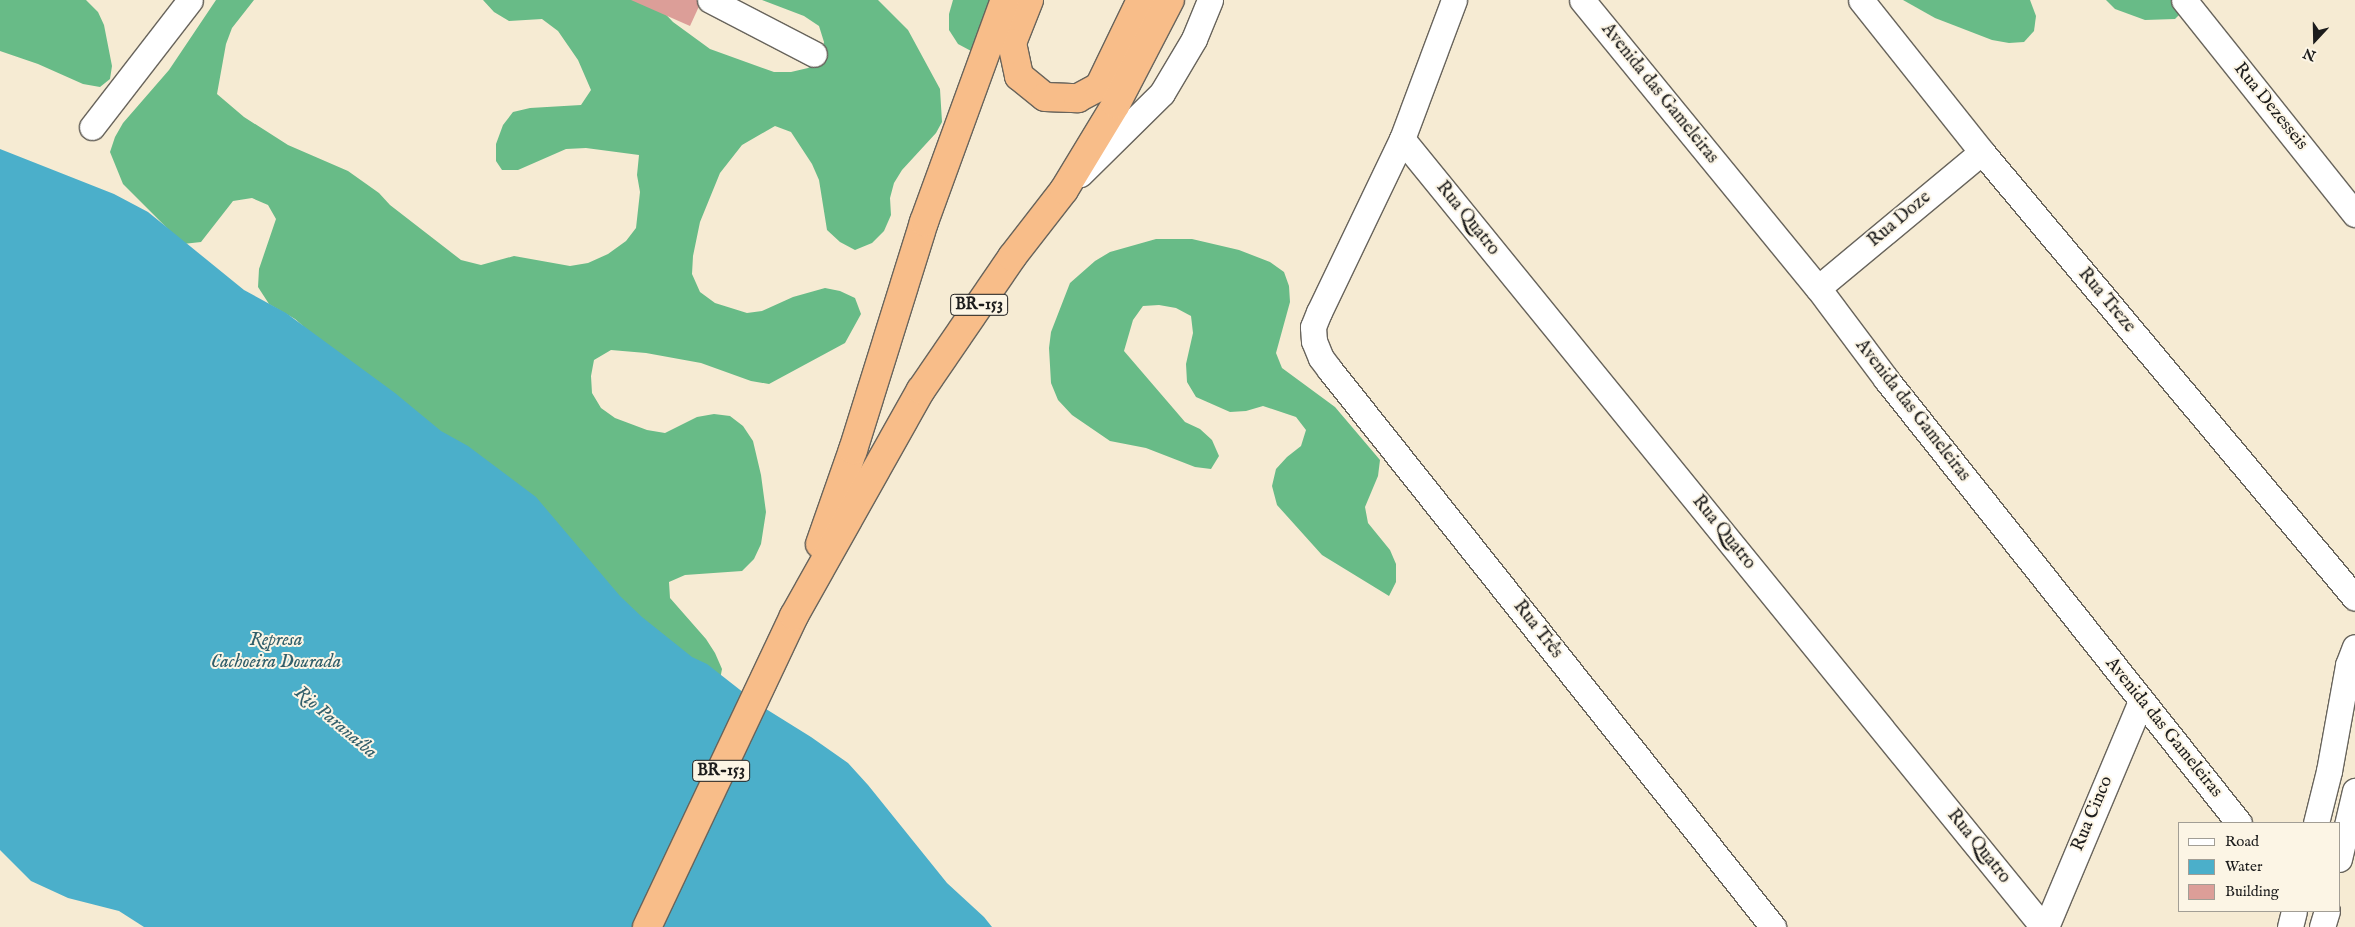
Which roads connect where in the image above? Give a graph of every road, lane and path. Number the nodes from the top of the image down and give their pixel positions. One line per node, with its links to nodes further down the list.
1 (190, 0): 13 (street)
2 (710, 0): 12 (street)
3 (1005, 0): 20 (highway, BR-153)
4 (1029, 0): 5 (highway)
5 (1141, 0)
6 (1170, 0): 16 (highway, BR-153)
7 (1210, 0): 16 (street)
8 (1454, 0): 14 (street)
9 (1582, 0): 18 (street, Avenida das Gameleiras)
10 (1862, 0): 15 (street, Rua Treze)
11 (2184, 0): 17 (street, Rua Dezesseis)
12 (814, 54)
13 (92, 126)
14 (1402, 139): 30 (street, Rua Três); 31 (street, Rua Quatro)
15 (1982, 152): 18 (street, Rua Doze); 19 (street, Rua Treze)
16 (1064, 190): 20 (highway, BR-153)
17 (2355, 214)
18 (1818, 288): 22 (street, Avenida das Gameleiras)
19 (2355, 598)
20 (794, 616): 29 (highway, BR-153)
21 (2355, 647): 25 (street)
22 (2141, 701): 24 (street, Avenida das Gameleiras); 31 (street, Rua Cinco)
23 (2355, 791): 26 (street)
24 (2238, 822)
25 (2316, 822)
26 (2340, 855)
27 (2294, 912): 32 (street)
28 (2326, 912): 33 (street)
29 (647, 927)
30 (1773, 927)
31 (2044, 927)
32 (2290, 927)
33 (2322, 927)

